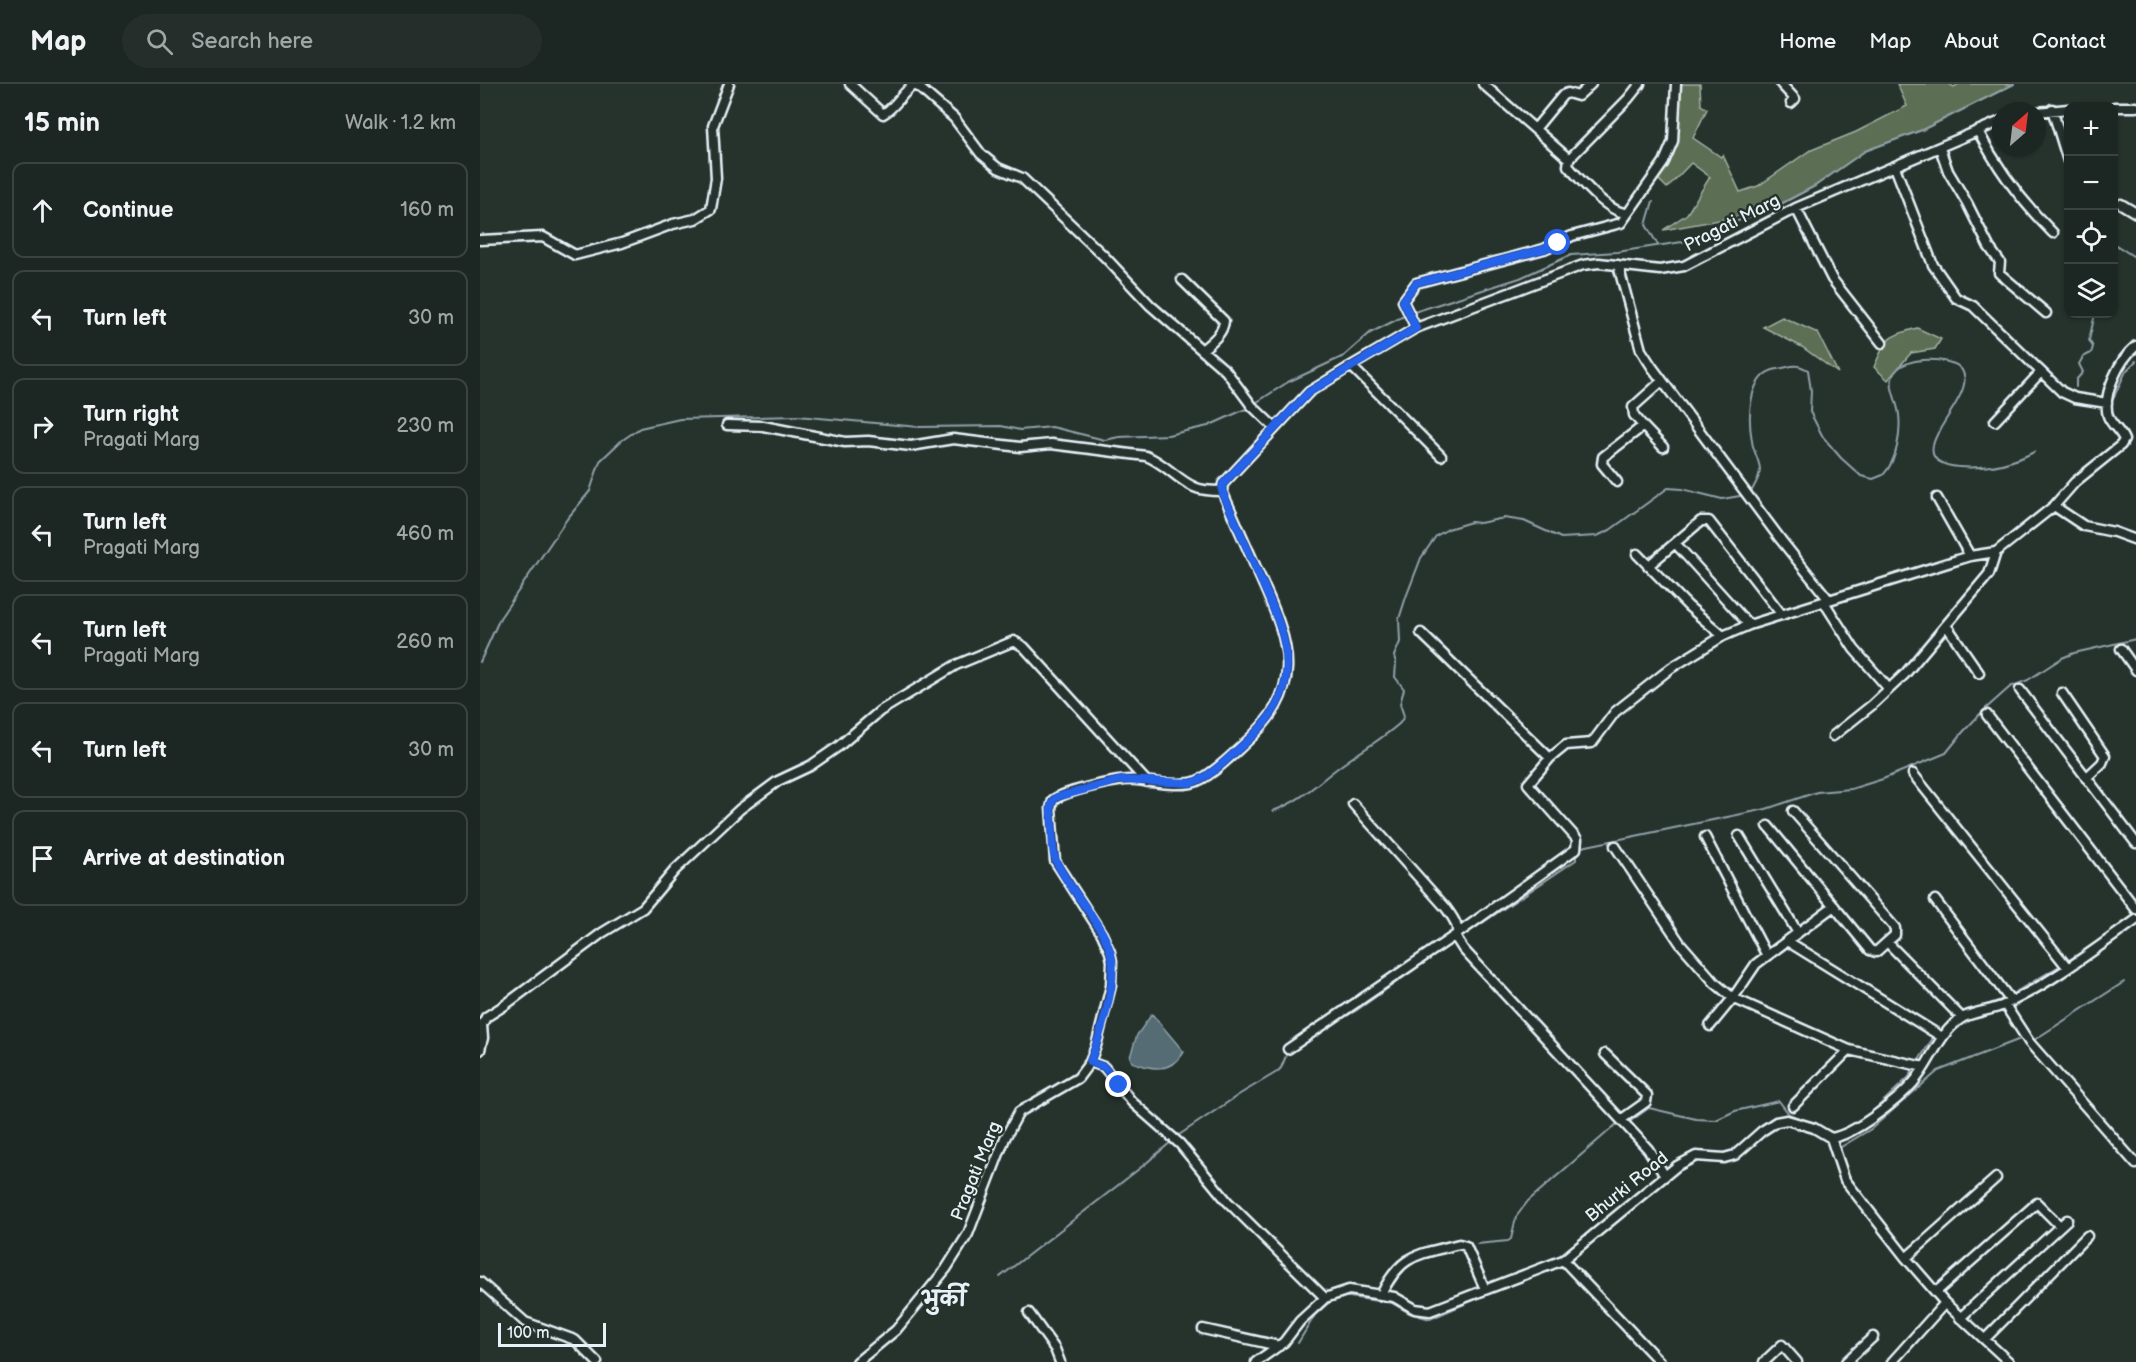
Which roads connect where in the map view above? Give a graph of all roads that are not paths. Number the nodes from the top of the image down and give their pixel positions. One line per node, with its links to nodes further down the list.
1 (729, 84): 27 (street)
2 (850, 84): 3 (street)
3 (915, 84): 34 (street)
4 (1483, 84): 16 (street)
5 (1591, 84): 16 (street)
6 (1640, 84): 20 (street)
7 (1781, 84): 9 (street)
8 (1672, 86): 24 (street)
9 (1791, 103)
10 (2118, 107): 11 (street)
11 (2136, 107)
12 (2052, 109): 13 (street); 14 (street); 19 (street)
13 (2064, 109)
14 (2046, 110)
15 (1992, 125): 17 (street, Pragati Marg)
16 (1535, 129): 20 (street)
17 (1978, 131): 18 (street, Pragati Marg); 26 (street)
18 (1940, 148): 21 (street, Pragati Marg); 30 (street)
19 (2066, 156)
20 (1569, 159): 24 (street)
21 (1895, 167): 23 (street, Pragati Marg); 36 (street)
22 (2121, 204): 25 (street)
23 (1796, 208): 28 (street, Pragati Marg); 32 (street)
24 (1627, 213): 31 (street)
25 (2136, 213)
26 (2053, 233)
27 (480, 240)
28 (1618, 265): 31 (street, Pragati Marg); 37 (street)
29 (1182, 280): 34 (street)
30 (2046, 313)
31 (1416, 328): 35 (street, Pragati Marg)
32 (1882, 343)
33 (2136, 346): 38 (street)
34 (1202, 350): 42 (street)
35 (1351, 366): 42 (street, Pragati Marg); 44 (street)
36 (2041, 372): 38 (street); 39 (street)
37 (1662, 381): 41 (street); 55 (street)
38 (2107, 403): 48 (street)
39 (1995, 421)
40 (727, 425): 46 (street)
41 (1642, 425): 43 (street); 45 (street)
42 (1275, 428): 46 (street, Pragati Marg)
43 (1663, 447)
44 (1441, 456)
45 (1617, 482)
46 (1222, 491): 72 (street, Pragati Marg)
47 (1936, 498): 53 (street)
48 (2054, 506): 49 (street); 51 (street)
49 (2136, 540)
50 (1675, 543): 54 (street); 56 (street); 57 (street)
51 (1996, 552): 53 (street); 58 (street)
52 (1637, 554): 54 (street)
53 (1970, 556): 55 (street)
54 (1648, 566): 60 (street)
55 (1826, 601): 56 (street); 64 (street)
56 (1782, 615): 57 (street)
57 (1749, 625): 60 (street)
58 (1946, 625): 63 (street); 64 (street)
59 (1421, 633): 69 (street)
60 (1723, 636): 69 (street)
61 (2121, 648): 62 (street)
62 (2136, 670)
63 (1979, 673)
64 (1889, 689): 68 (street)
65 (2020, 690): 71 (street)
66 (2062, 693): 71 (street)
67 (1987, 715): 82 (street)
68 (1833, 736)
69 (1550, 758): 85 (street)
70 (1913, 774): 89 (street)
71 (2086, 778): 78 (street)
72 (1148, 782): 96 (street); 99 (street, Pragati Marg)
73 (1353, 804): 85 (street)
74 (1794, 812): 87 (street)
75 (1768, 826): 81 (street)
76 (1738, 836): 84 (street)
77 (1705, 837): 88 (street)
78 (2136, 843)
79 (1615, 846): 90 (street)
80 (1935, 900): 91 (street)
81 (1834, 906): 84 (street); 87 (street)
82 (2136, 909)
83 (2136, 920): 89 (street)
84 (1798, 933): 86 (street)
85 (1457, 934): 95 (street); 102 (street)
86 (1787, 941): 88 (street); 94 (street)
87 (1887, 942): 92 (street)
88 (1767, 956): 90 (street)
89 (2068, 968): 91 (street)
90 (1733, 998): 93 (street); 97 (street)
91 (2008, 1003): 92 (street); 104 (street)
92 (1962, 1018): 94 (street)
93 (1710, 1026)
94 (1942, 1038): 100 (street)
95 (1288, 1049)
96 (480, 1050)
97 (1849, 1050): 100 (street); 101 (street)
98 (1605, 1054): 102 (street)
99 (1090, 1062): 114 (street); 123 (street, Pragati Marg)
100 (1924, 1067): 103 (street)
101 (1793, 1106)
102 (1622, 1119): 105 (street)
103 (1831, 1138): 105 (street, Bhurki Road); 108 (street)
104 (2136, 1164)
105 (1665, 1176): 109 (street, Bhurki Road)
106 (1996, 1178): 108 (street)
107 (2087, 1236): 120 (street)
108 (1906, 1258): 112 (street)
109 (1563, 1260): 111 (street, Bhurki Road); 126 (street)
110 (480, 1282): 122 (street)
111 (1485, 1289): 113 (street, Bhurki Road); 113 (street)
112 (1936, 1292): 115 (street); 117 (street)
113 (1381, 1295): 114 (street, Bhurki Road)
114 (1325, 1298): 121 (street)
115 (1945, 1302): 117 (street); 130 (street)
116 (1029, 1313): 124 (street)
117 (1960, 1318): 120 (street)
118 (1203, 1329): 121 (street)
119 (1873, 1337): 129 (street)
120 (1985, 1339): 131 (street)
121 (1279, 1346): 125 (street)
122 (597, 1362)
123 (857, 1362)
124 (1060, 1362)
125 (1256, 1362)
126 (1660, 1362)
127 (1764, 1362): 128 (street)
128 (1797, 1362)
129 (1846, 1362)
130 (1892, 1362)
131 (2009, 1362)

